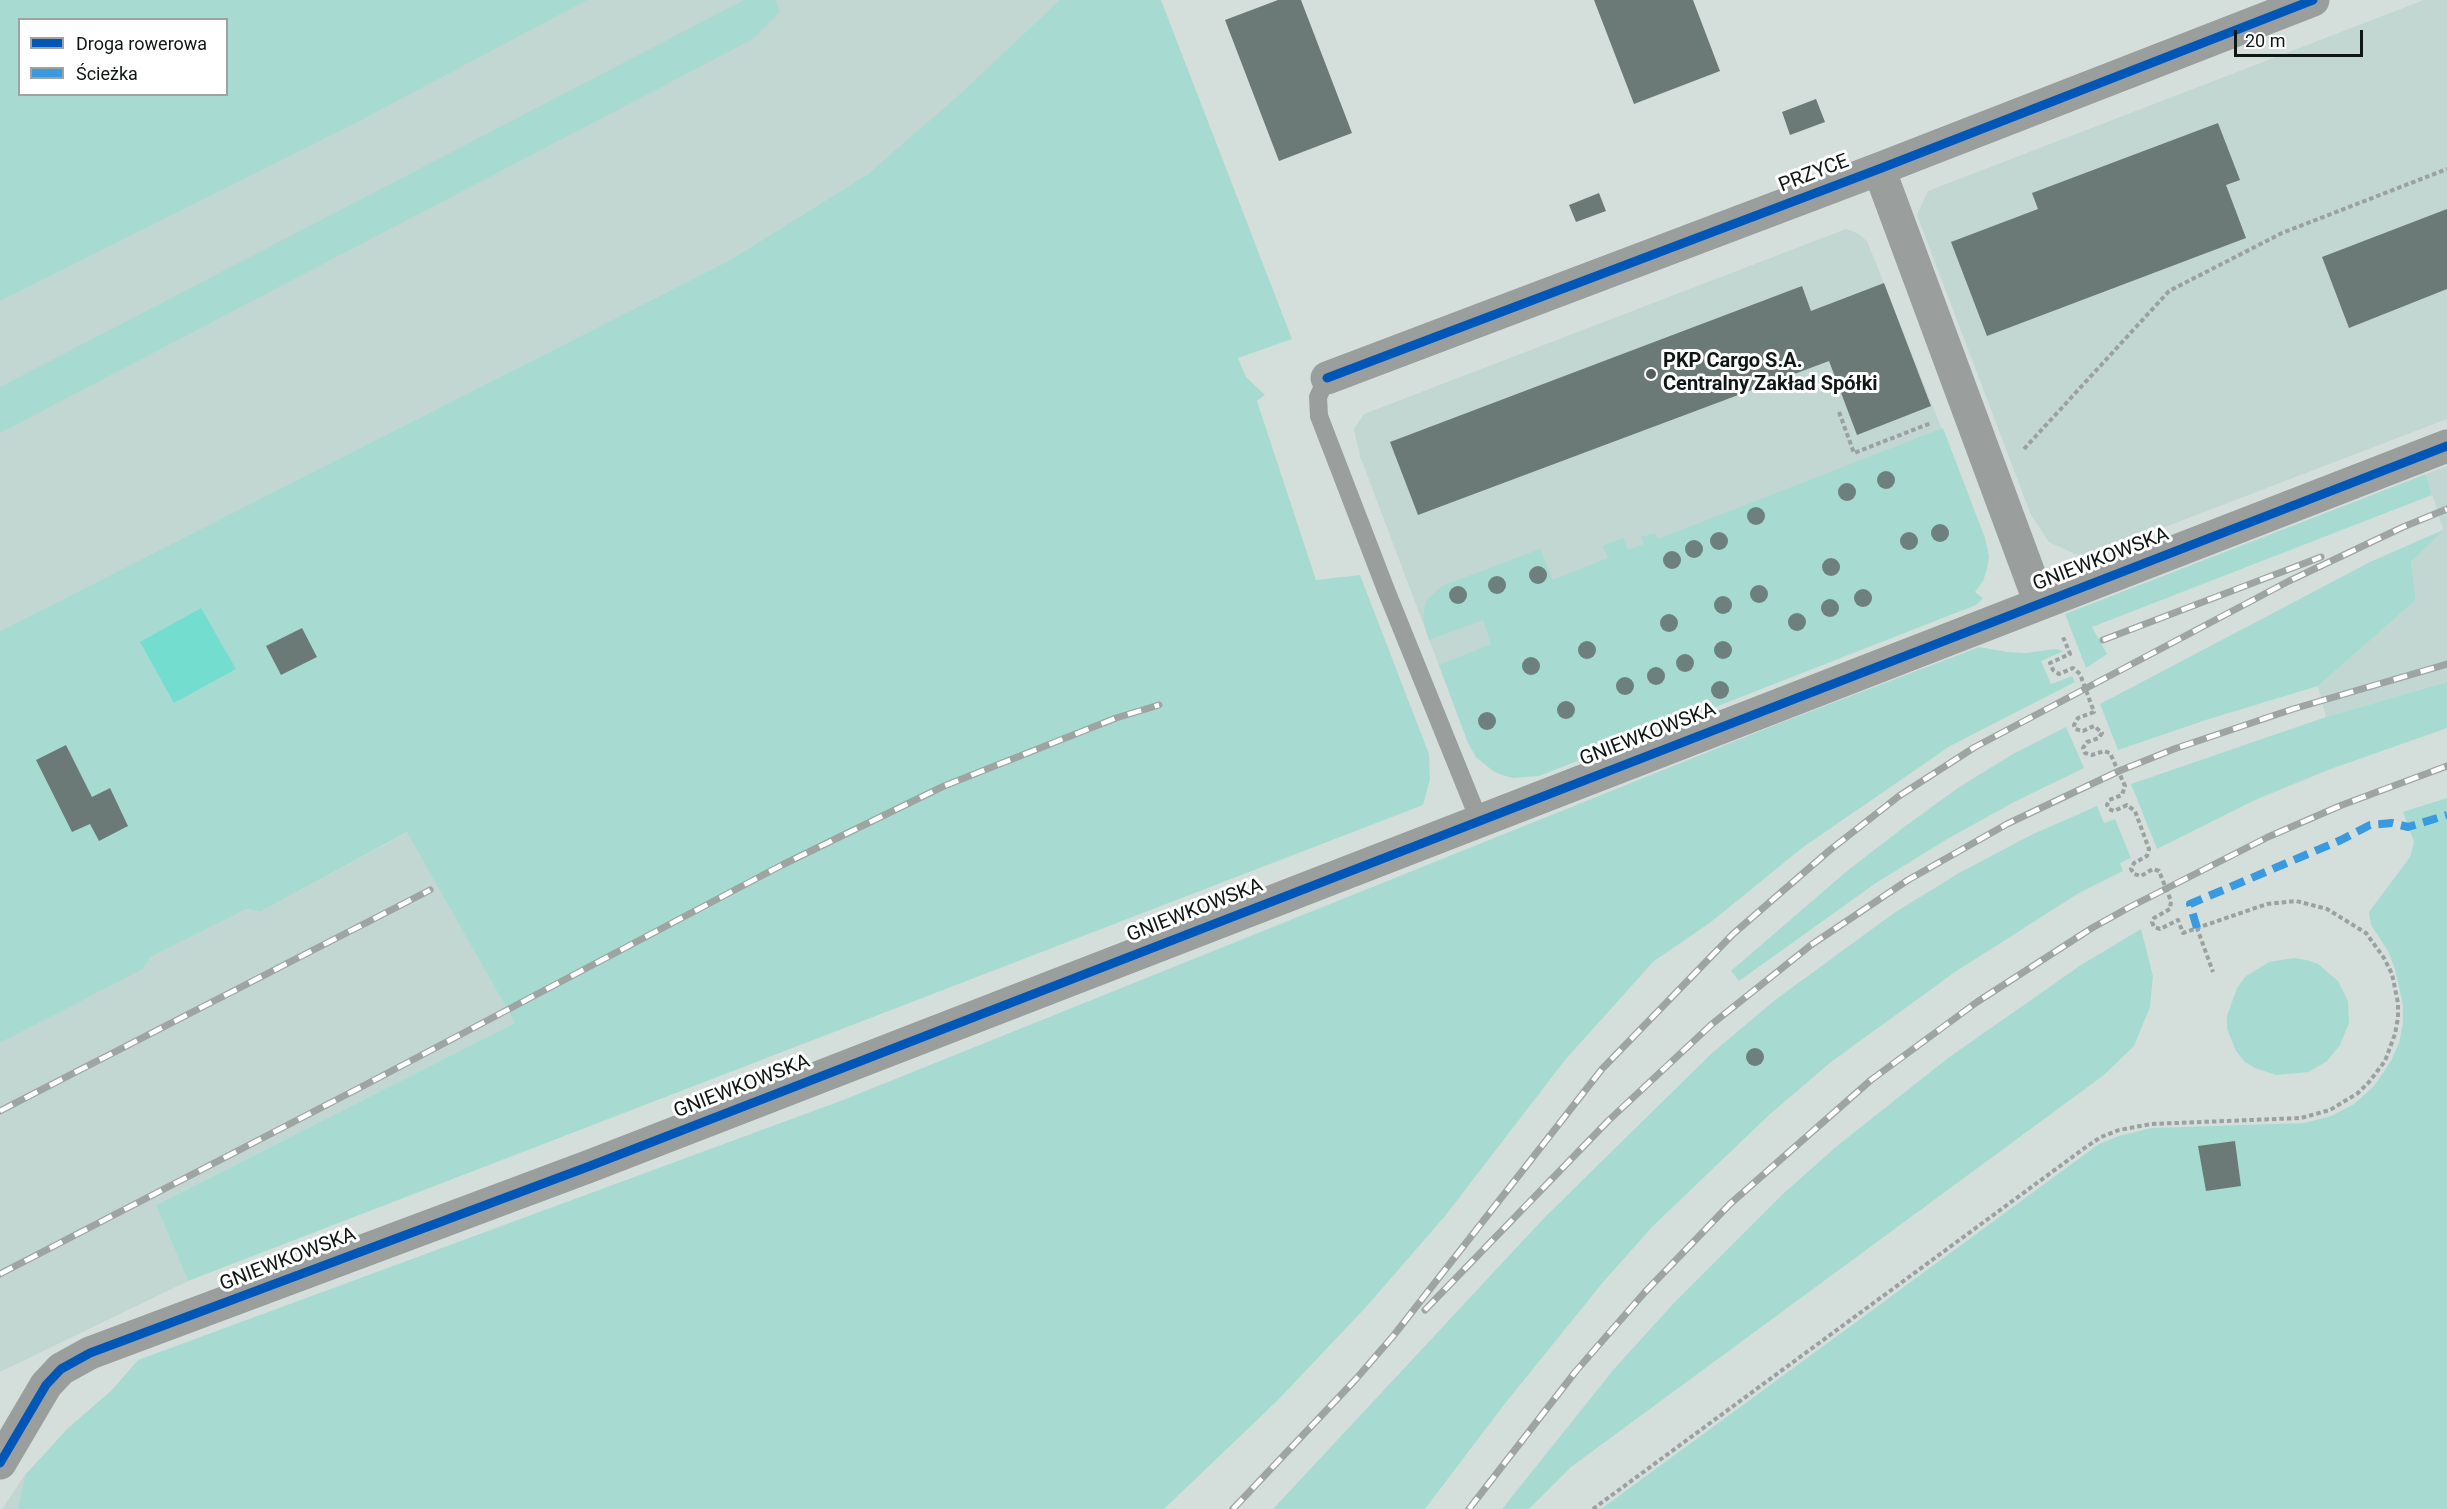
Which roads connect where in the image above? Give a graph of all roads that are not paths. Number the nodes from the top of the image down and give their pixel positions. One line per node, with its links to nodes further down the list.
1 (2313, 0): 2 (street, PRZYCE)
2 (1879, 169): 3 (street, PRZYCE); 5 (street, PRZYCE)
3 (1327, 378): 6 (lane)
4 (2447, 446): 5 (street, GNIEWKOWSKA)
5 (2040, 603): 6 (street, GNIEWKOWSKA)
6 (1479, 820): 7 (street, GNIEWKOWSKA)
7 (0, 1463)

